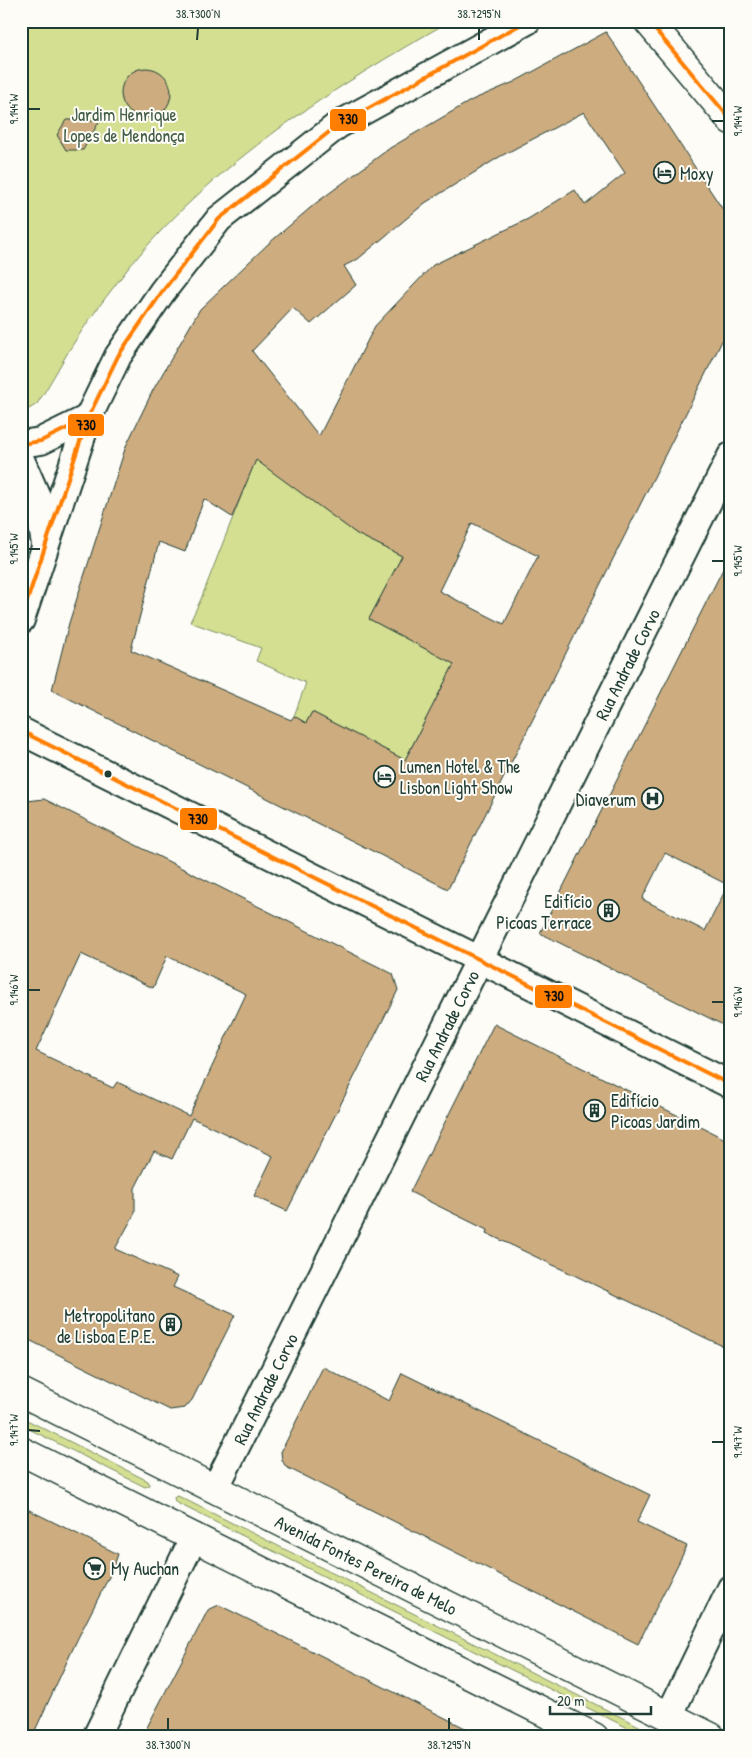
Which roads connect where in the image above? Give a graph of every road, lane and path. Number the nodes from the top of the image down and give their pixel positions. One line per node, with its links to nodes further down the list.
1 (527, 21): 4 (street)
2 (648, 21): 3 (main road)
3 (731, 120)
4 (88, 418): 5 (street); 8 (street)
5 (21, 444)
6 (731, 456): 11 (street, Rua Andrade Corvo)
7 (21, 460): 8 (street)
8 (45, 547): 9 (street)
9 (21, 620)
10 (21, 731): 11 (street)
11 (479, 960): 12 (street); 15 (street, Rua Andrade Corvo)
12 (731, 1086)
13 (21, 1392): 15 (main road, Avenida Fontes Pereira de Melo)
14 (21, 1451): 16 (main road)
15 (215, 1489): 18 (main road, Avenida Fontes Pereira de Melo)
16 (194, 1537): 19 (street); 20 (main road)
17 (731, 1588): 18 (street)
18 (669, 1716): 21 (main road, Avenida Fontes Pereira de Melo)
19 (96, 1737)
20 (594, 1737)
21 (711, 1737)

